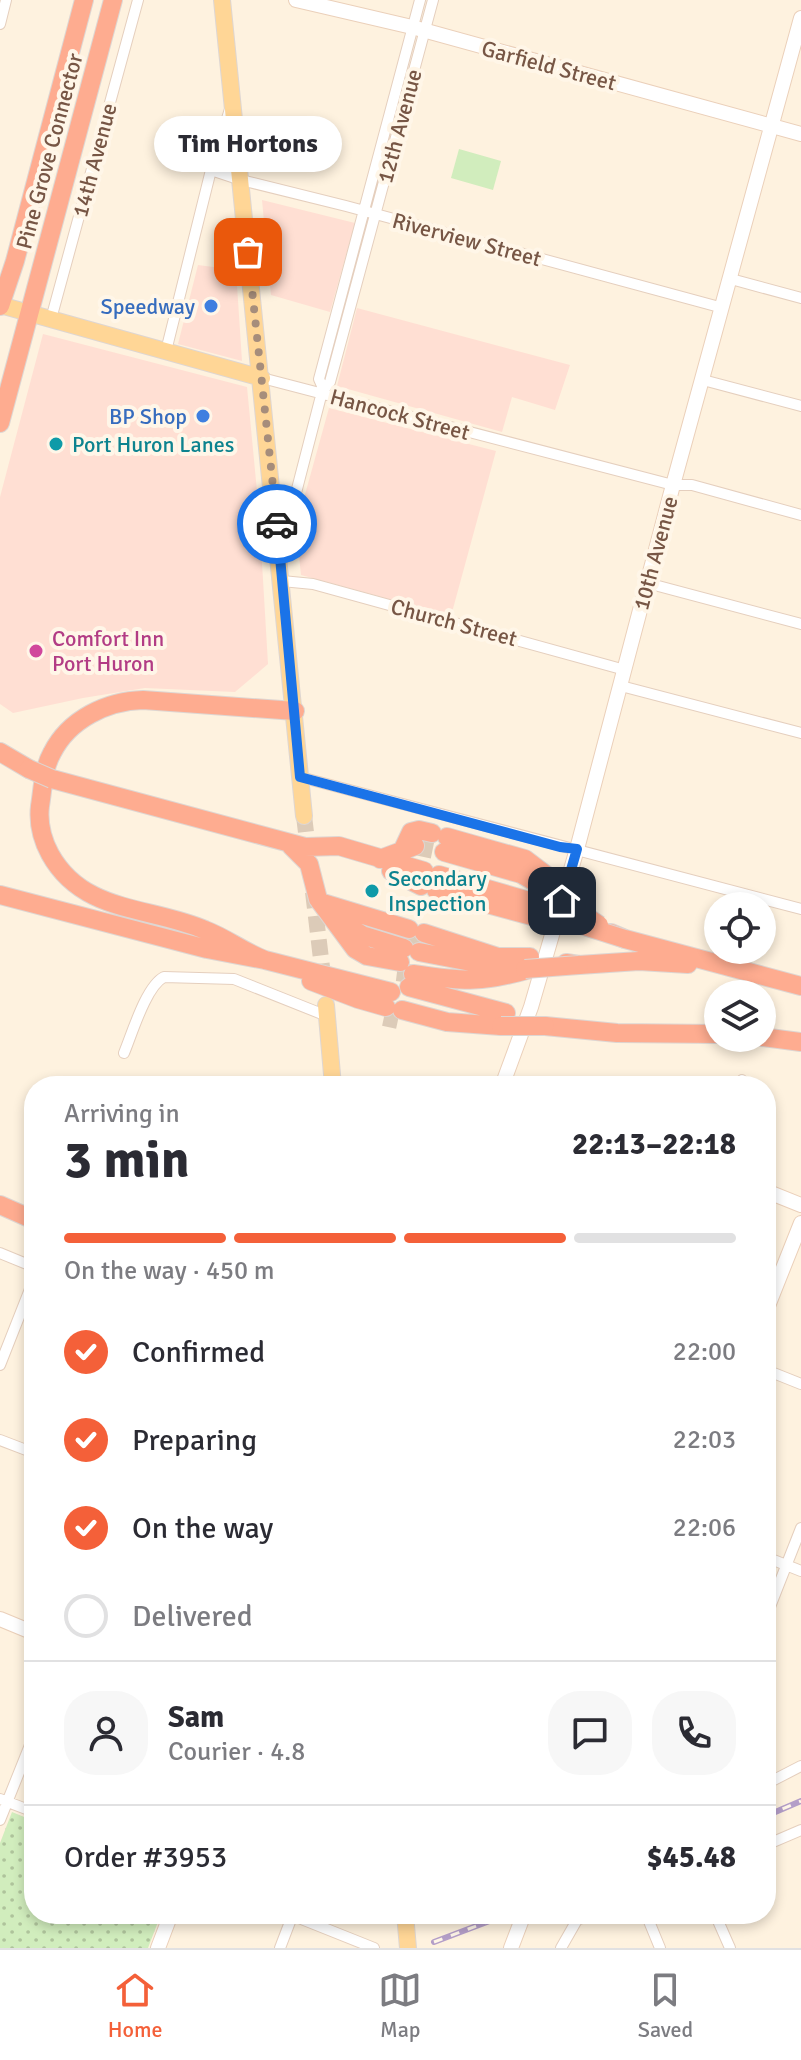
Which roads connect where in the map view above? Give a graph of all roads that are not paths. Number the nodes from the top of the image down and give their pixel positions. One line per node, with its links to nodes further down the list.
1 (6, 0): 10 (street)
2 (84, 0): 21 (highway, Pine Grove Connector)
3 (113, 0): 23 (highway, Pine Grove Connector)
4 (138, 0): 24 (street, 14th Avenue)
5 (222, 0): 12 (main road)
6 (296, 0): 11 (street, Garfield Street)
7 (420, 0): 11 (street, 12th Avenue)
8 (433, 0): 11 (street, 12th Avenue)
9 (801, 18): 13 (street, 10th Avenue)
10 (0, 24)
11 (418, 29): 13 (street, Garfield Street); 17 (street, 12th Avenue); 18 (street, 12th Avenue)
12 (232, 103): 15 (street); 16 (main road)
13 (770, 127): 14 (street, Garfield Street); 19 (street, 10th Avenue)
14 (801, 134)
15 (211, 170): 16 (street, Riverview Street); 25 (street)
16 (241, 180): 17 (street, Riverview Street); 26 (main road)
17 (363, 211): 18 (street, Riverview Street); 28 (street, 12th Avenue)
18 (376, 215): 22 (street, Riverview Street); 28 (street, 12th Avenue)
19 (731, 279): 20 (street); 22 (street, 10th Avenue)
20 (801, 298)
21 (0, 306): 23 (main road, Hancock Street)
22 (723, 308): 27 (street, 10th Avenue)
23 (29, 314): 24 (main road, Hancock Street); 30 (highway, Pine Grove Connector)
24 (51, 319): 25 (main road, Hancock Street)
25 (166, 351): 26 (main road, Hancock Street)
26 (262, 378): 28 (street, Hancock Street); 33 (main road)
27 (703, 380): 29 (street); 31 (street, 10th Avenue)
28 (322, 390): 31 (street, Hancock Street); 33 (street, 12th Avenue)
29 (801, 406)
30 (0, 423)
31 (673, 485): 32 (street, Hancock Street); 35 (street, 10th Avenue)
32 (801, 515)
33 (280, 556): 34 (main road)
34 (282, 581): 37 (street, Church Street); 39 (main road)
35 (647, 583): 36 (street); 37 (street, 10th Avenue)
36 (801, 624)
37 (625, 670): 38 (street, 10th Avenue)
38 (621, 686): 40 (street); 47 (street, 10th Avenue)
39 (295, 711): 44 (main road); 55 (highway)
40 (801, 733)
41 (0, 752): 43 (highway)
42 (0, 767): 43 (highway)
43 (29, 771): 46 (highway, bridge)
44 (300, 777): 45 (main road); 47 (street)
45 (304, 816)
46 (281, 841): 48 (highway); 51 (highway)
47 (577, 849): 52 (street); 67 (street, 10th Avenue)
48 (417, 860): 50 (highway); 50 (highway)
49 (0, 895): 55 (highway)
50 (545, 897): 53 (highway, bridge); 53 (highway, bridge)
51 (323, 906): 57 (highway); 57 (highway)
52 (801, 909)
53 (581, 916): 56 (highway, bridge)
54 (526, 966): 56 (highway); 57 (highway); 57 (highway)
55 (290, 970): 57 (highway); 57 (highway)
56 (754, 973): 58 (highway)
57 (404, 977): 60 (highway); 60 (highway)
58 (801, 986)
59 (327, 1011): 65 (street); 66 (main road)
60 (503, 1019): 61 (highway); 61 (highway, bridge)
61 (566, 1029): 62 (highway)
62 (704, 1034)
63 (776, 1039): 64 (highway)
64 (801, 1042)
65 (124, 1053)
66 (332, 1076)
67 (506, 1076)
68 (776, 1195): 70 (street)
69 (0, 1205): 71 (highway)
70 (801, 1205)
71 (24, 1216)
72 (801, 1223): 75 (street)
73 (0, 1253): 74 (street)
74 (24, 1263)
75 (776, 1286)
76 (24, 1304): 77 (street)
77 (0, 1365)
78 (776, 1374): 79 (street)
79 (801, 1384)
80 (0, 1440): 81 (street)
81 (24, 1449)
82 (801, 1528): 84 (street)
83 (776, 1561): 84 (street)
84 (786, 1565): 85 (street); 86 (street)
85 (801, 1571)
86 (776, 1591)
87 (0, 1619): 88 (street)
88 (24, 1629)
89 (24, 1757): 92 (street)
90 (801, 1766): 91 (street)
91 (776, 1779)
92 (4, 1800): 93 (street); 94 (street)
93 (24, 1808)
94 (0, 1820)
95 (801, 1830): 96 (street)
96 (776, 1841)
97 (167, 1924): 105 (street)
98 (289, 1924): 106 (street)
99 (314, 1924): 107 (street)
100 (406, 1924): 108 (main road)
101 (520, 1924): 109 (street)
102 (575, 1924): 110 (street)
103 (650, 1924): 111 (street)
104 (719, 1924): 112 (street)
105 (158, 1948)
106 (280, 1948)
107 (374, 1948)
108 (408, 1948)
109 (511, 1948)
110 (561, 1948)
111 (660, 1948)
112 (730, 1948)

